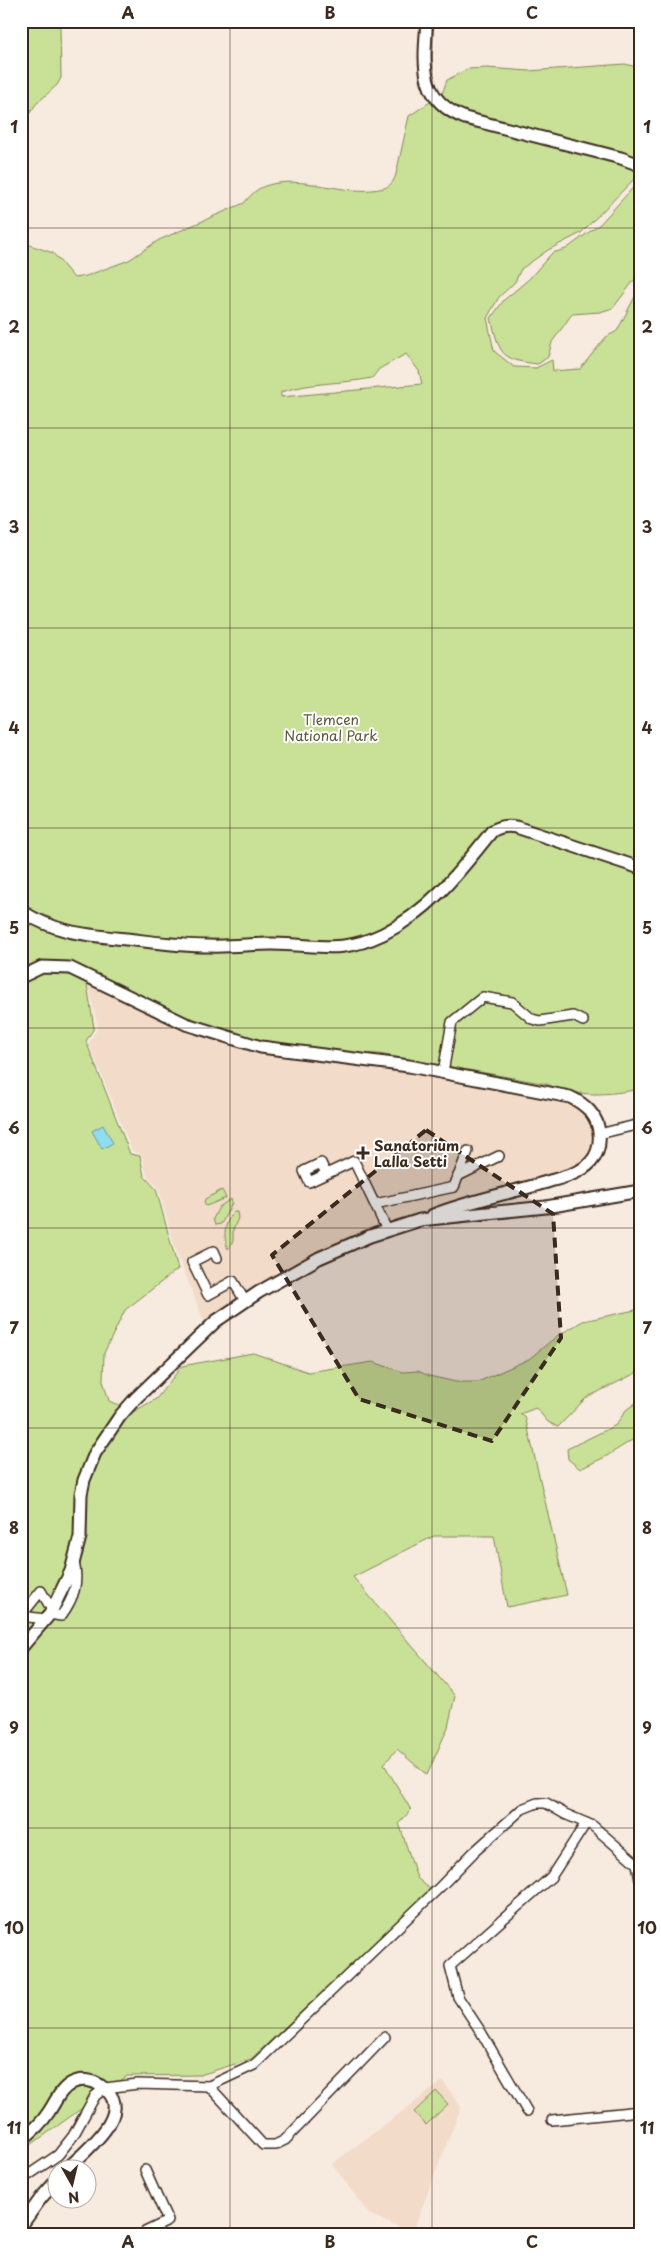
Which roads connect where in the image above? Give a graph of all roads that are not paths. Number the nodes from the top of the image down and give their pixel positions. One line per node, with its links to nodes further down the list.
1 (427, 21): 2 (main road)
2 (640, 165)
3 (640, 868): 4 (main road)
4 (21, 911)
5 (21, 977): 7 (main road)
6 (583, 1022): 7 (street)
7 (443, 1072): 9 (main road)
8 (640, 1124): 9 (street)
9 (599, 1134): 16 (main road)
10 (468, 1151): 13 (street)
11 (498, 1156): 13 (street)
12 (326, 1174): 15 (street)
13 (458, 1176): 15 (street)
14 (640, 1191): 16 (main road)
15 (375, 1204): 17 (street)
16 (420, 1220): 17 (main road)
17 (387, 1230): 19 (main road)
18 (218, 1258): 19 (street)
19 (244, 1301): 20 (main road)
20 (21, 1648)
21 (586, 1823): 22 (street); 25 (street); 27 (street)
22 (638, 1862): 23 (street)
23 (640, 1880)
24 (385, 2037): 25 (street)
25 (209, 2086): 26 (street)
26 (105, 2088): 30 (main road); 31 (main road); 33 (street)
27 (527, 2111)
28 (640, 2111): 29 (street)
29 (552, 2120)
30 (21, 2140)
31 (79, 2158)
32 (145, 2170): 36 (street)
33 (21, 2180)
34 (48, 2190): 35 (main road)
35 (21, 2226)
36 (143, 2234)

